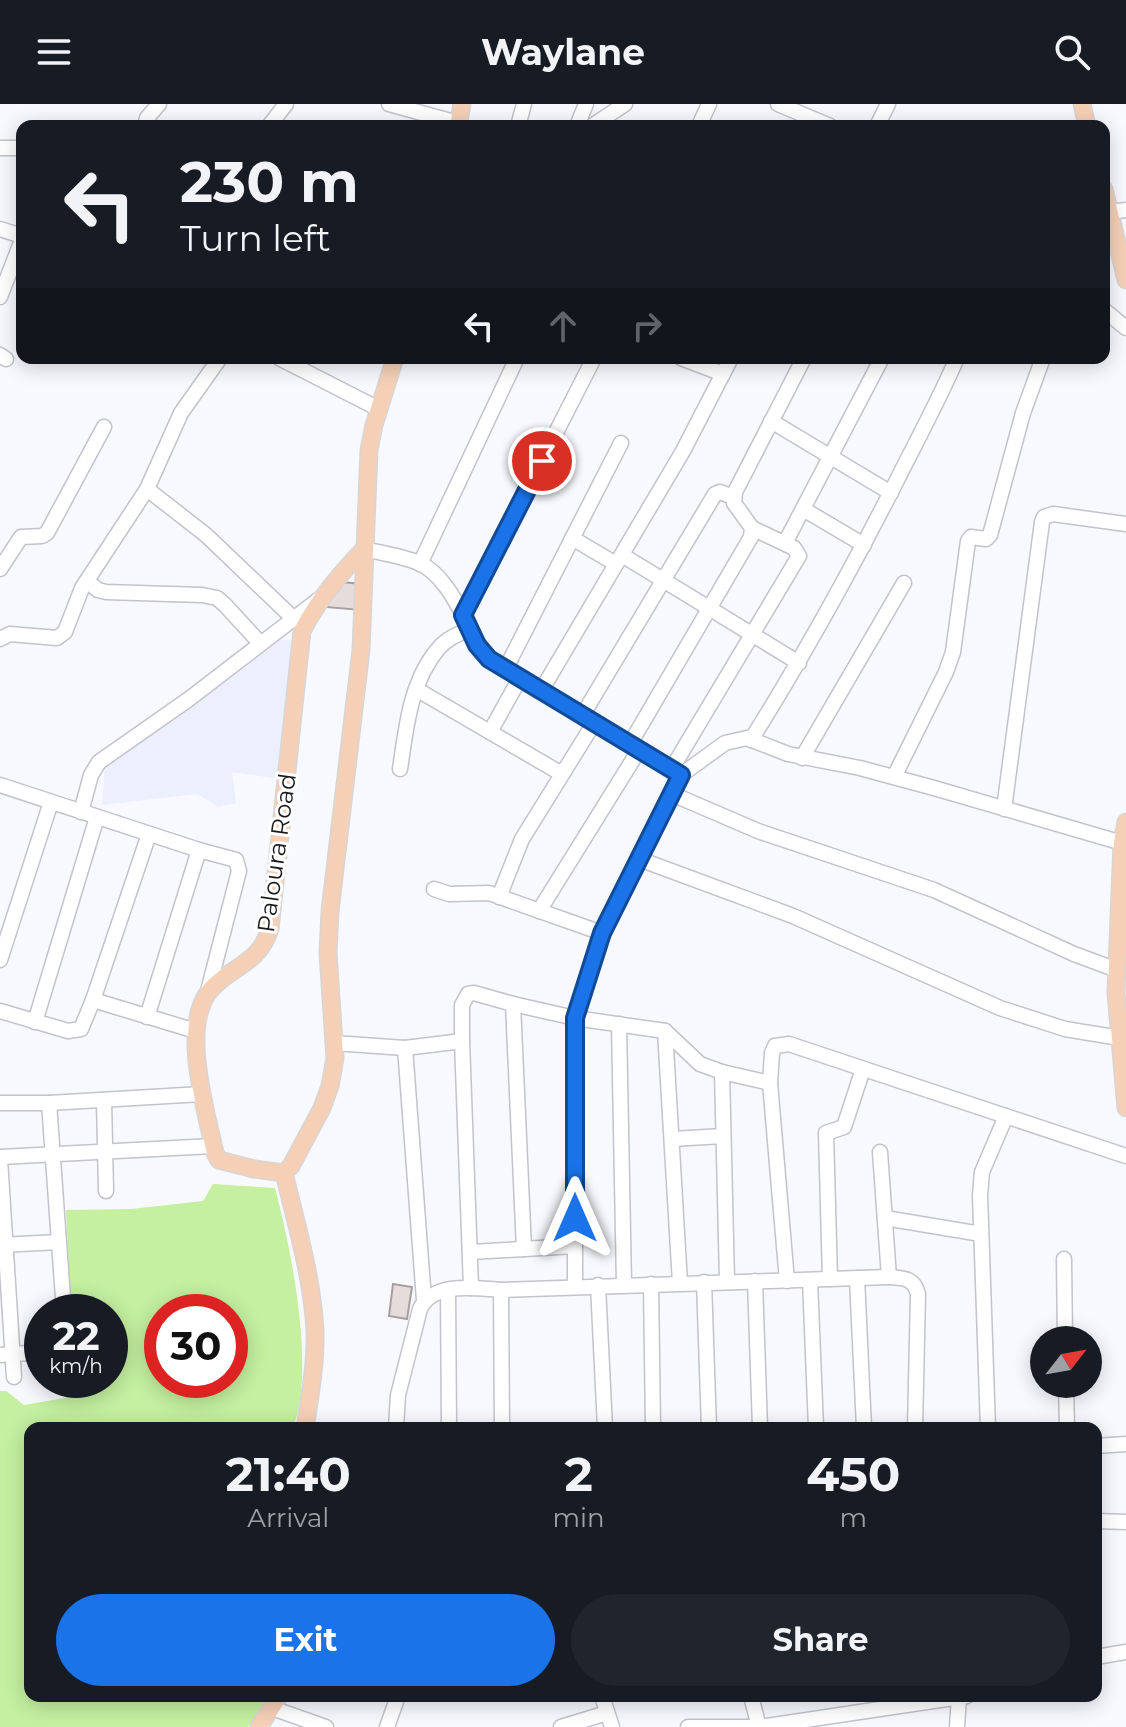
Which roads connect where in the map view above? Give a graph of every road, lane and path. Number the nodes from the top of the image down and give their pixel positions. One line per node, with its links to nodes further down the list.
1 (139, 104): 6 (street)
2 (286, 104): 7 (street)
3 (389, 104): 8 (street)
4 (625, 104): 9 (street)
5 (778, 104): 10 (street)
6 (156, 107)
7 (274, 120)
8 (442, 120)
9 (601, 120)
10 (815, 120)
11 (1118, 211): 13 (main road)
12 (16, 254): 14 (street)
13 (1126, 280)
14 (0, 297)
15 (1110, 315): 16 (street)
16 (1126, 328)
17 (216, 364): 34 (street)
18 (291, 364): 29 (street)
19 (390, 364): 29 (main road)
20 (514, 364): 45 (street)
21 (591, 364): 53 (street)
22 (697, 364): 28 (street)
23 (728, 364): 28 (street)
24 (801, 364): 30 (street)
25 (878, 364): 33 (street)
26 (954, 364): 35 (street)
27 (1041, 364): 70 (street)
28 (723, 374): 44 (street)
29 (379, 409): 43 (main road)
30 (771, 421): 33 (street); 36 (street)
31 (104, 427): 46 (street)
32 (621, 443): 40 (street)
33 (832, 457): 35 (street); 37 (street)
34 (147, 489): 48 (street); 52 (street)
35 (891, 493): 42 (street)
36 (733, 497): 39 (street); 47 (street)
37 (803, 509): 41 (street); 42 (street)
38 (1126, 524): 74 (street)
39 (752, 528): 41 (street); 51 (street)
40 (572, 538): 44 (street); 58 (street)
41 (785, 543): 54 (street)
42 (864, 545): 57 (street)
43 (364, 549): 45 (street); 50 (main road, Paloura Road); 101 (main road)
44 (619, 560): 47 (street); 61 (street)
45 (420, 564): 53 (street)
46 (0, 569)
47 (663, 581): 51 (street); 62 (street)
48 (88, 582): 55 (street); 56 (street)
49 (904, 583): 66 (street)
50 (318, 600): 52 (street); 89 (main road, Paloura Road)
51 (708, 610): 54 (street); 65 (street)
52 (293, 618): 56 (street)
53 (466, 622): 58 (street); 60 (street)
54 (752, 636): 57 (street); 68 (street)
55 (0, 639)
56 (260, 643): 75 (street)
57 (799, 663): 64 (street)
58 (505, 670): 59 (street)
59 (520, 678): 61 (street); 63 (street)
60 (416, 689): 63 (street); 67 (street)
61 (541, 691): 62 (street)
62 (588, 719): 65 (street); 69 (street)
63 (490, 732): 69 (street)
64 (751, 740): 66 (street); 68 (street)
65 (634, 747): 68 (street); 84 (street)
66 (802, 758): 70 (street)
67 (400, 769)
68 (676, 772): 72 (street)
69 (562, 774): 83 (street)
70 (894, 777): 74 (street)
71 (0, 785): 73 (street)
72 (672, 794): 81 (street); 88 (street)
73 (51, 802): 75 (street); 86 (street)
74 (1004, 809): 79 (street)
75 (81, 812): 76 (street)
76 (97, 817): 78 (street); 95 (street)
77 (1126, 822): 79 (main road)
78 (149, 834): 80 (street); 90 (street)
79 (1124, 844): 88 (main road)
80 (199, 850): 89 (street); 93 (street)
81 (639, 859): 85 (street); 99 (street)
82 (434, 889): 83 (street)
83 (499, 897): 84 (street)
84 (539, 911): 85 (street)
85 (602, 933): 94 (street)
86 (3, 938): 87 (street)
87 (0, 960)
88 (1117, 970): 99 (main road)
89 (208, 991): 97 (main road)
90 (93, 1000): 93 (street); 95 (street)
91 (513, 1004): 94 (street); 100 (street); 127 (street)
92 (0, 1011): 95 (street)
93 (147, 1017): 97 (street)
94 (575, 1018): 96 (street); 126 (street)
95 (35, 1022)
96 (619, 1024): 98 (street); 141 (street)
97 (196, 1031): 106 (main road)
98 (665, 1031): 104 (street); 113 (street)
99 (1120, 1038): 110 (main road)
100 (462, 1041): 102 (street); 128 (street)
101 (334, 1043): 102 (street); 120 (main road)
102 (405, 1048): 147 (street)
103 (863, 1069): 105 (street); 111 (street); 132 (street)
104 (722, 1072): 105 (street); 112 (street)
105 (770, 1083): 136 (street)
106 (202, 1094): 107 (street); 114 (main road)
107 (104, 1100): 109 (street); 115 (street)
108 (0, 1103): 109 (street)
109 (49, 1103): 117 (street)
110 (1126, 1108)
111 (1006, 1116): 118 (street); 123 (street)
112 (723, 1136): 113 (street); 134 (street)
113 (672, 1139): 138 (street)
114 (213, 1146): 115 (street); 120 (main road)
115 (105, 1152): 117 (street); 121 (street)
116 (880, 1152): 122 (street)
117 (53, 1154): 119 (street); 124 (street)
118 (1126, 1156)
119 (0, 1158): 125 (street)
120 (284, 1173): 152 (main road)
121 (106, 1191)
122 (885, 1218): 123 (street); 130 (street)
123 (981, 1234): 163 (street)
124 (59, 1242): 125 (street); 146 (street)
125 (2, 1245): 149 (street)
126 (575, 1246): 127 (street); 142 (street)
127 (524, 1249): 128 (street)
128 (471, 1252): 143 (street)
129 (1064, 1259): 148 (street)
130 (889, 1277): 131 (street); 162 (street)
131 (857, 1278): 132 (street); 161 (street)
132 (830, 1279): 133 (street)
133 (810, 1280): 136 (street); 160 (street)
134 (727, 1281): 135 (street); 137 (street)
135 (755, 1281): 136 (street); 159 (street)
136 (787, 1281)
137 (704, 1282): 138 (street); 158 (street)
138 (680, 1283): 139 (street)
139 (651, 1284): 141 (street); 157 (street)
140 (598, 1285): 141 (street); 142 (street); 156 (street)
141 (624, 1285)
142 (575, 1287): 145 (street)
143 (471, 1288): 144 (street); 145 (street)
144 (448, 1290): 147 (street); 154 (street)
145 (501, 1290): 155 (street)
146 (63, 1294)
147 (424, 1300): 153 (street)
148 (1065, 1326)
149 (6, 1354): 150 (street)
150 (14, 1377)
151 (1066, 1398): 164 (street)
152 (306, 1422)
153 (396, 1422)
154 (449, 1422)
155 (502, 1422)
156 (605, 1422)
157 (653, 1422)
158 (709, 1422)
159 (760, 1422)
160 (816, 1422)
161 (864, 1422)
162 (915, 1422)
163 (988, 1422)
164 (1067, 1422)
165 (1126, 1444): 166 (street)
166 (1102, 1446)
167 (1102, 1521): 168 (street)
168 (1126, 1522)
169 (1126, 1652): 170 (street)
170 (1102, 1656)
171 (275, 1702): 177 (main road); 178 (street)
172 (396, 1702): 179 (street)
173 (753, 1702): 182 (street)
174 (962, 1702): 183 (street)
175 (865, 1703): 182 (street)
176 (609, 1720): 180 (street)
177 (259, 1727)
178 (326, 1727)
179 (387, 1727)
180 (561, 1727)
181 (688, 1727): 182 (street)
182 (759, 1727)
183 (957, 1727)

